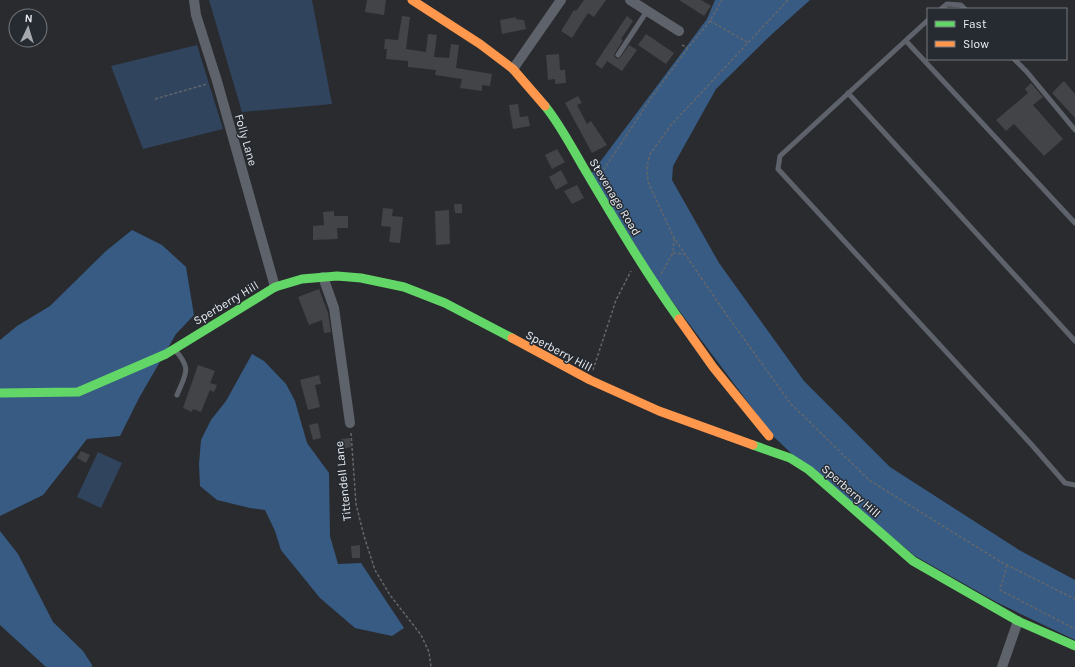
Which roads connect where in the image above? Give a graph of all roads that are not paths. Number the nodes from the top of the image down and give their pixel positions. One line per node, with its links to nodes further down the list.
1 (194, 0): 18 (street, Folly Lane)
2 (412, 0): 13 (street, Stevenage Road)
3 (561, 0): 13 (street)
4 (630, 0): 7 (street)
5 (942, 8): 6 (lane)
6 (964, 8)
7 (647, 11): 9 (street); 11 (lane)
8 (927, 21): 10 (lane)
9 (679, 31)
10 (906, 41): 14 (lane); 16 (lane)
11 (618, 55)
12 (1015, 60): 15 (lane)
13 (513, 69): 24 (street, Stevenage Road)
14 (848, 93): 19 (lane); 25 (lane)
15 (1075, 130)
16 (1075, 223)
17 (323, 277): 18 (street, Sperberry Hill); 23 (street); 26 (street, Sperberry Hill)
18 (275, 287): 20 (street, Sperberry Hill)
19 (1075, 341)
20 (174, 349): 21 (street, Sperberry Hill); 22 (lane)
21 (0, 393)
22 (177, 395)
23 (350, 423)
24 (769, 436)
25 (1075, 485)
26 (1018, 621): 27 (street, Sperberry Hill); 28 (street)
27 (1075, 646)
28 (1002, 667)

